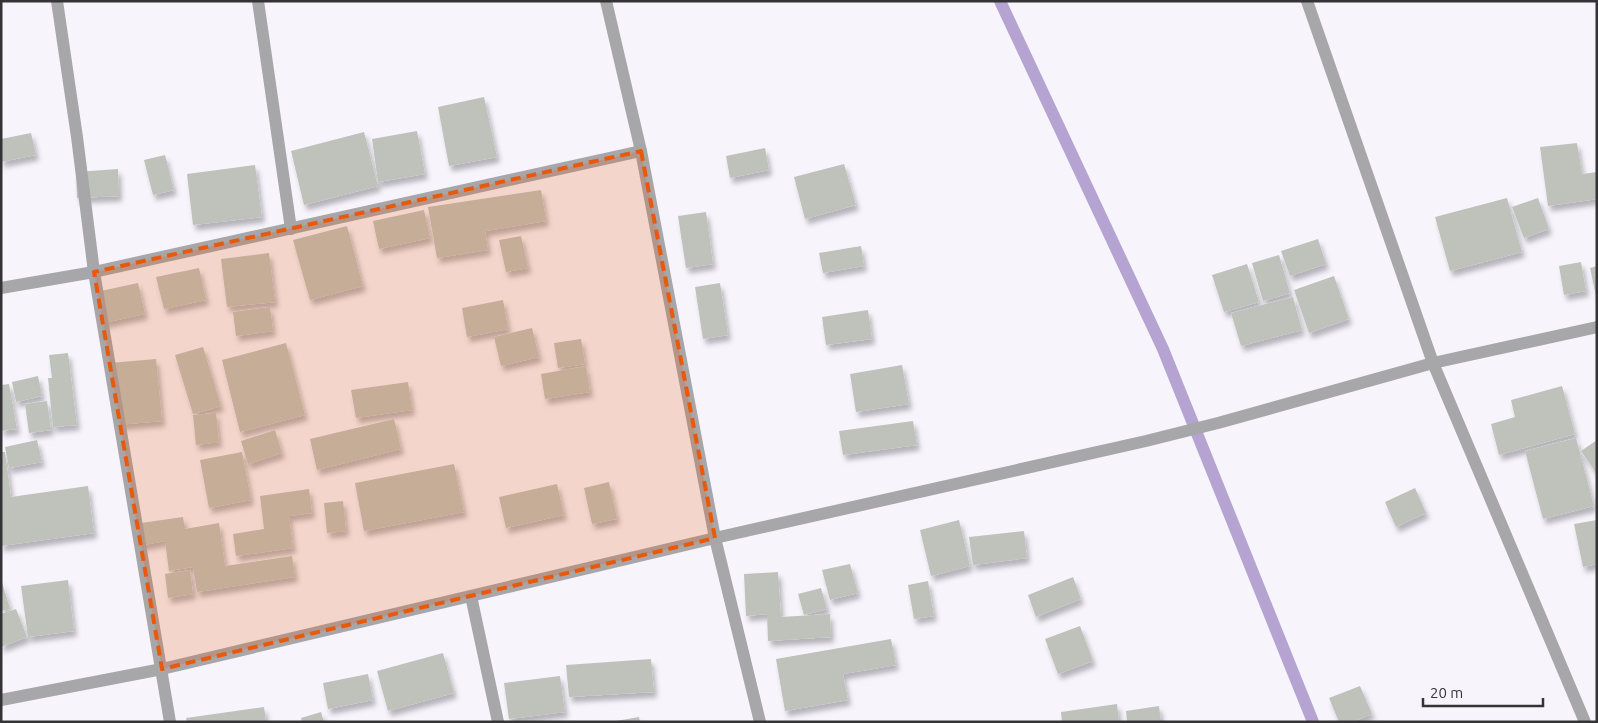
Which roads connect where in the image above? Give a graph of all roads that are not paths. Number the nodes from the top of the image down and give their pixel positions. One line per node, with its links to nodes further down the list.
1 (57, 1): 7 (street)
2 (258, 1): 6 (street)
3 (606, 1): 5 (street)
4 (1307, 1): 10 (street)
5 (641, 151): 6 (street); 11 (street)
6 (291, 229): 7 (street)
7 (94, 272): 8 (street); 13 (street)
8 (1, 288)
9 (1597, 327): 10 (street)
10 (1433, 363): 11 (street); 18 (street)
11 (715, 538): 12 (street); 17 (street)
12 (471, 596): 13 (street); 16 (street)
13 (162, 668): 14 (street); 15 (street)
14 (1, 700)
15 (170, 722)
16 (498, 722)
17 (760, 722)
18 (1585, 722)

